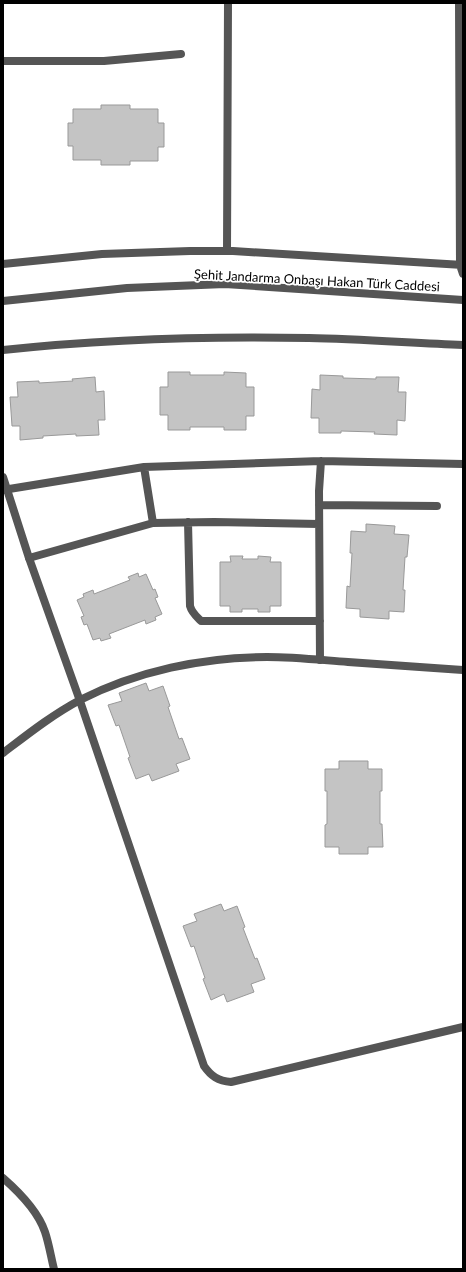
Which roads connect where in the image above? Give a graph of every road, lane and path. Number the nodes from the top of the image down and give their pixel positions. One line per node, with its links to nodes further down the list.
1 (228, 3): 5 (street)
2 (459, 3): 7 (street)
3 (181, 54): 4 (street)
4 (3, 61)
5 (226, 251): 6 (street, Şehit Jandarma Onbaşı Hakan Türk Caddesi); 7 (street, Şehit Jandarma Onbaşı Hakan Türk Caddesi)
6 (3, 264)
7 (461, 265): 8 (street)
8 (463, 274)
9 (463, 300): 10 (street, Şehit Jandarma Onbaşı Hakan Türk Caddesi)
10 (3, 301)
11 (463, 345): 12 (street)
12 (3, 350)
13 (321, 461): 14 (street); 15 (street); 18 (street)
14 (463, 464)
15 (144, 467): 17 (street); 21 (street)
16 (3, 477): 17 (street)
17 (5, 490): 23 (street)
18 (319, 505): 19 (street); 22 (street)
19 (437, 506)
20 (188, 522): 21 (street); 22 (street); 24 (street)
21 (153, 524): 23 (street)
22 (319, 524): 24 (street)
23 (29, 558): 27 (street)
24 (320, 621): 25 (street)
25 (320, 660): 26 (street); 27 (street)
26 (463, 670)
27 (80, 701): 28 (street); 29 (street)
28 (3, 753)
29 (463, 1027)
30 (3, 1178): 31 (street)
31 (54, 1269)

